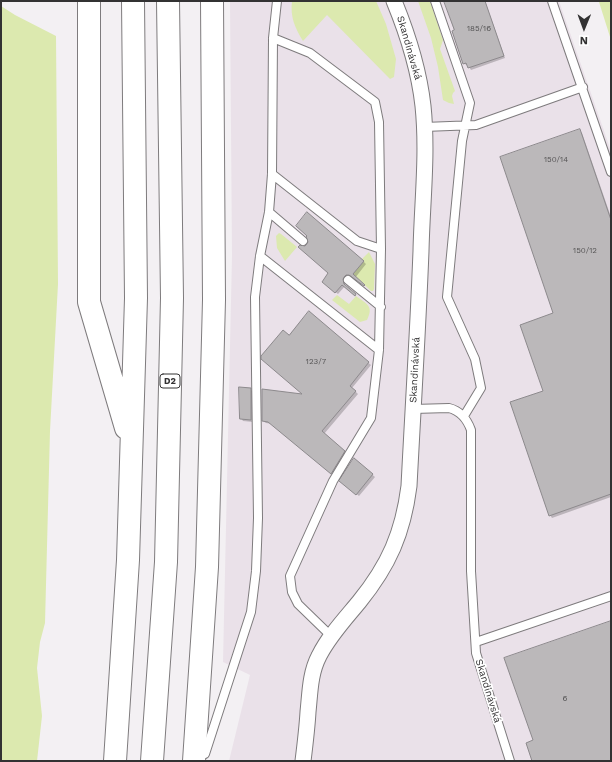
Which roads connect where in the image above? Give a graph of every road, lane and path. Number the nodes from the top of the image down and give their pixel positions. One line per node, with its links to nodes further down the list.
1 (89, 1): 24 (highway)
2 (133, 1): 24 (highway)
3 (168, 1): 30 (highway, D2)
4 (212, 1): 28 (highway)
5 (277, 1): 9 (lane)
6 (394, 1): 12 (street, Skandinávská)
7 (435, 1): 11 (lane)
8 (552, 1): 10 (lane)
9 (273, 38): 14 (lane); 17 (lane)
10 (583, 87): 11 (lane); 13 (lane)
11 (465, 126): 12 (lane); 23 (lane)
12 (424, 127): 22 (street, Skandinávská)
13 (611, 172)
14 (272, 174): 15 (lane); 17 (lane)
15 (269, 212): 16 (lane); 18 (lane)
16 (303, 242)
17 (381, 249): 20 (lane)
18 (260, 256): 21 (lane); 28 (lane)
19 (348, 280): 20 (lane)
20 (381, 307): 21 (lane)
21 (379, 350): 26 (lane)
22 (413, 409): 23 (lane, Skandinávská); 26 (street)
23 (464, 416): 27 (lane, Skandinávská)
24 (132, 448): 29 (highway)
25 (611, 596): 27 (lane)
26 (331, 636): 31 (street)
27 (476, 642): 32 (lane, Skandinávská)
28 (201, 759)
29 (115, 761)
30 (152, 761)
31 (303, 761)
32 (510, 761)

